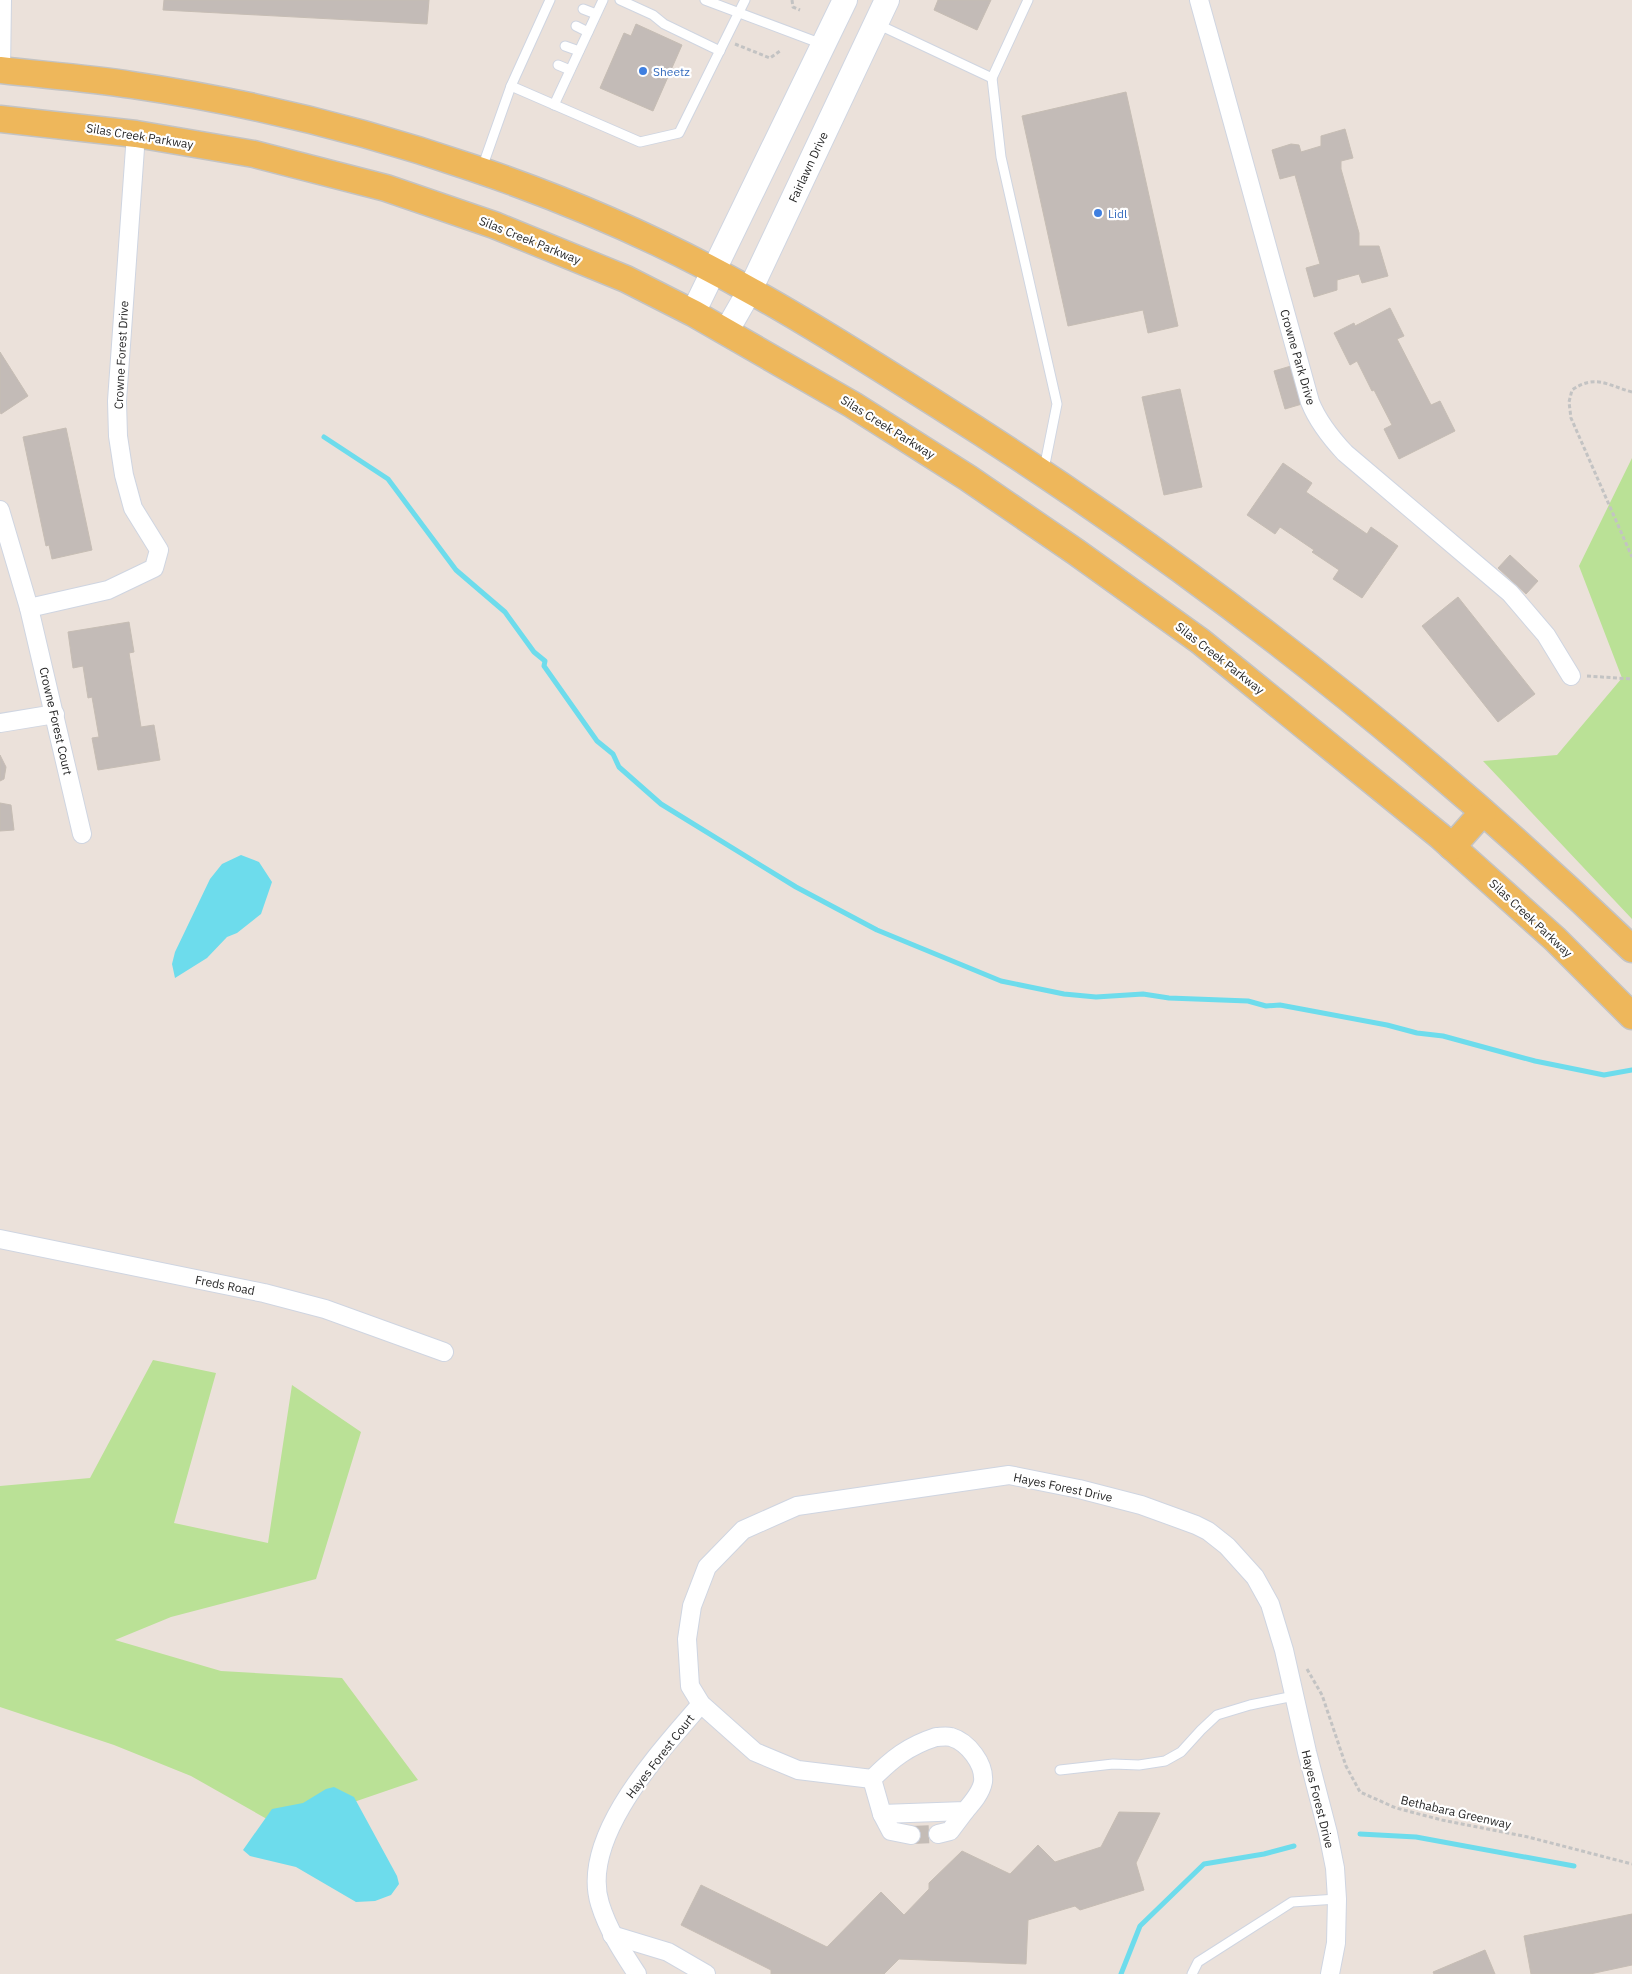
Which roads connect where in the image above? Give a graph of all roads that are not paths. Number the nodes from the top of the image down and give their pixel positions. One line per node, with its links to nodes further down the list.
1 (2, 0): 25 (street)
2 (550, 0): 21 (lane)
3 (603, 0): 13 (lane)
4 (620, 0): 20 (lane)
5 (705, 0): 12 (lane)
6 (745, 0): 12 (lane)
7 (846, 0): 17 (main road)
8 (887, 0): 14 (main road, Fairlawn Drive)
9 (1028, 0): 26 (lane)
10 (1199, 0): 40 (street, Crowne Park Drive)
11 (583, 9): 13 (lane)
12 (738, 13): 17 (lane); 20 (lane)
13 (596, 14): 16 (lane)
14 (876, 23): 26 (lane); 33 (main road, Fairlawn Drive)
15 (576, 26): 16 (lane)
16 (588, 32): 19 (lane)
17 (824, 45): 32 (main road)
18 (566, 46): 19 (lane)
19 (579, 51): 24 (lane)
20 (720, 51): 28 (lane)
21 (527, 52): 22 (lane); 27 (lane)
22 (536, 56)
23 (558, 65): 24 (lane)
24 (570, 70): 28 (lane)
25 (0, 71): 31 (main road)
26 (992, 78): 36 (lane)
27 (511, 86): 28 (lane); 31 (lane)
28 (554, 105)
29 (0, 119): 30 (main road, Silas Creek Parkway)
30 (136, 134): 34 (main road, Silas Creek Parkway); 39 (street, Crowne Forest Drive)
31 (481, 171): 32 (main road)
32 (714, 271): 33 (main road); 34 (main road)
33 (750, 290): 35 (main road, Fairlawn Drive); 36 (main road)
34 (693, 313): 35 (main road, Silas Creek Parkway)
35 (726, 332): 45 (main road, Silas Creek Parkway)
36 (1043, 473): 43 (main road)
37 (0, 510): 38 (street, Crowne Forest Court)
38 (5, 547): 39 (street, Crowne Forest Court)
39 (29, 608): 41 (street, Crowne Forest Court)
40 (1572, 676)
41 (55, 714): 42 (street); 44 (street, Crowne Forest Court)
42 (0, 723)
43 (1483, 812): 45 (main road); 46 (main road)
44 (82, 834)
45 (1452, 846): 47 (main road, Silas Creek Parkway)
46 (1632, 949)
47 (1632, 1016)
48 (0, 1239): 49 (street, Freds Road)
49 (444, 1352)
50 (1294, 1696): 51 (street, Hayes Forest Drive); 52 (lane); 58 (street, Hayes Forest Drive)
51 (701, 1704): 53 (street, Hayes Forest Drive); 59 (street, Hayes Forest Court)
52 (1060, 1770)
53 (872, 1779): 54 (street); 55 (street)
54 (965, 1811): 55 (street); 56 (street)
55 (882, 1814): 57 (street)
56 (938, 1834)
57 (911, 1835)
58 (1338, 1899): 62 (lane); 63 (street, Hayes Forest Drive)
59 (612, 1935): 60 (street, Hayes Forest Court); 61 (street)
60 (637, 1974)
61 (706, 1974)
62 (1192, 1974)
63 (1330, 1974)

